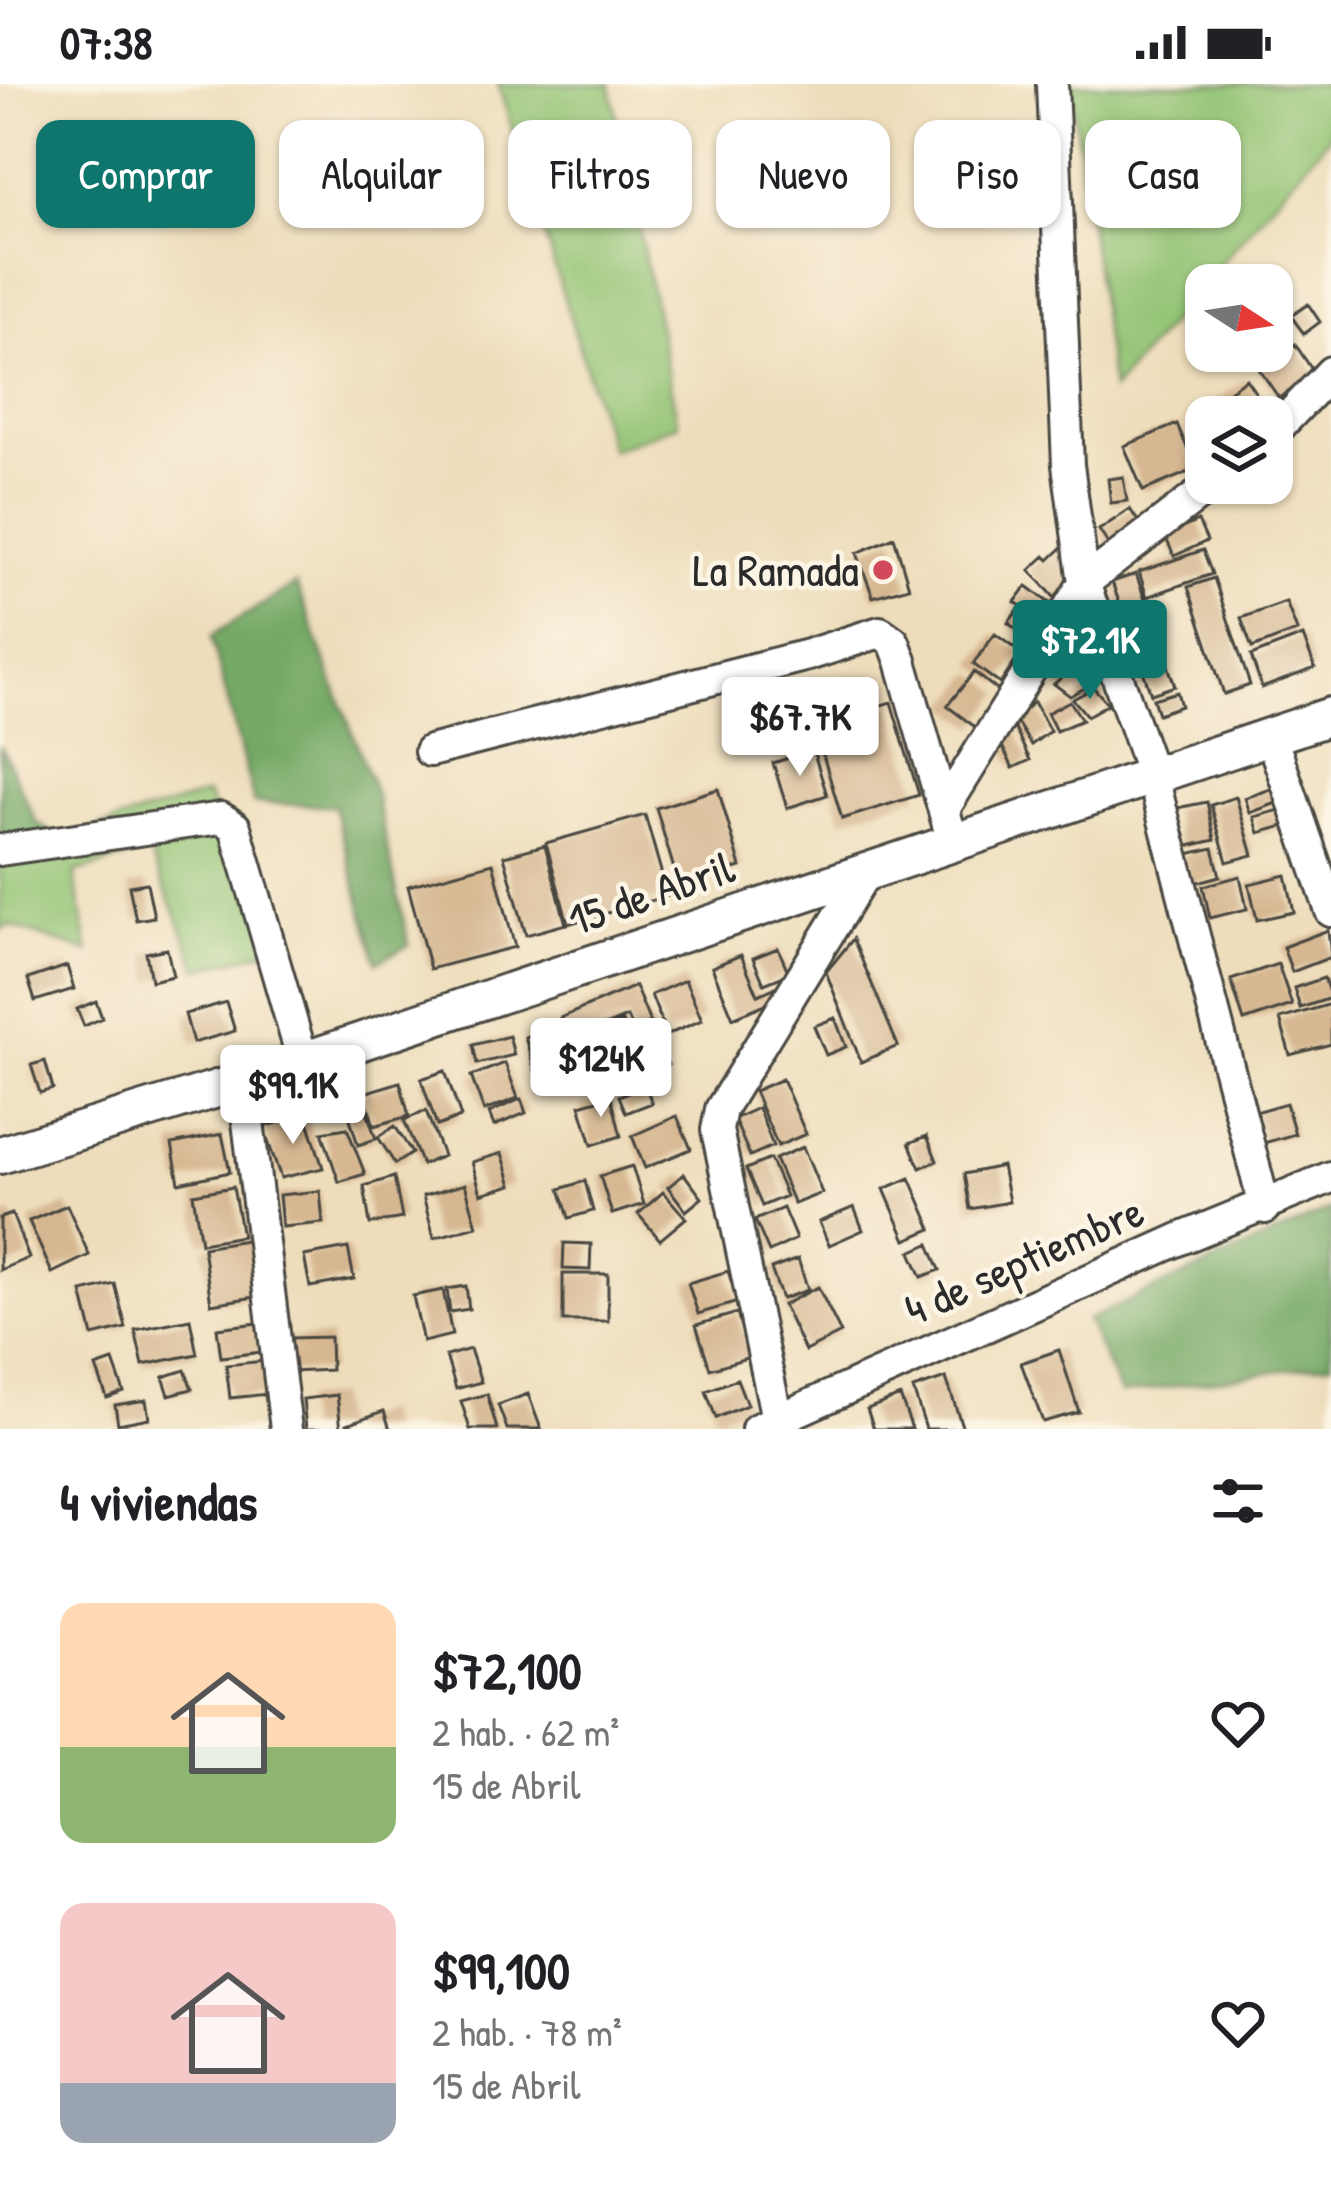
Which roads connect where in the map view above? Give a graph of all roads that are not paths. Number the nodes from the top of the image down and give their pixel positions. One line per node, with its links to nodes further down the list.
1 (1052, 84): 5 (street)
2 (1331, 372): 3 (street)
3 (1293, 412)
4 (1187, 504): 5 (street)
5 (1084, 583): 9 (street); 10 (street)
6 (1331, 716): 7 (main road, 15 de Abril)
7 (1271, 736): 9 (main road, 15 de Abril); 13 (street)
8 (430, 751): 10 (street)
9 (1152, 774): 10 (main road, 15 de Abril); 18 (street)
10 (948, 826): 12 (main road, 15 de Abril)
11 (0, 850): 14 (street)
12 (866, 872): 14 (main road, 15 de Abril); 19 (street)
13 (1331, 911)
14 (303, 1061): 15 (main road, 15 de Abril)
15 (244, 1081): 16 (main road, 15 de Abril); 20 (street)
16 (0, 1155)
17 (1331, 1178): 18 (street, 4 de septiembre)
18 (1265, 1208): 19 (street, 4 de septiembre)
19 (771, 1426)
20 (286, 1429)

